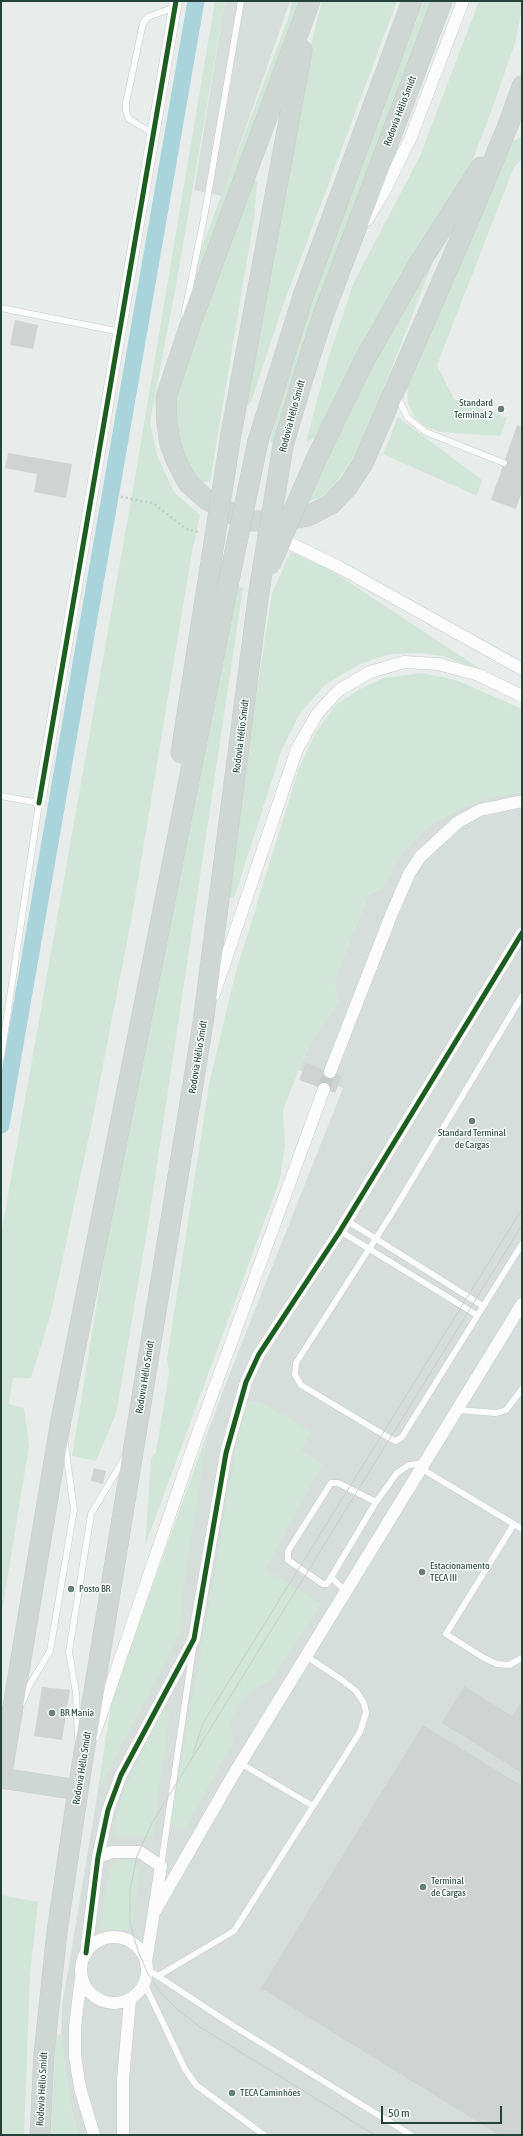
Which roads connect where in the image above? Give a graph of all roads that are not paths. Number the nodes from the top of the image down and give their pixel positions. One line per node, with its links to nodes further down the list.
1 (241, 1): 12 (lane)
2 (311, 1): 16 (main road); 25 (main road, bridge)
3 (412, 1): 25 (main road, bridge)
4 (442, 1): 10 (main road, Rodovia Hélio Smidt)
5 (463, 1): 10 (street)
6 (176, 4): 9 (street); 9 (lane)
7 (522, 86): 8 (main road)
8 (515, 119): 15 (main road); 19 (main road, bridge)
9 (152, 133): 14 (street)
10 (345, 258): 19 (main road, Rodovia Hélio Smidt, bridge)
11 (1, 308): 14 (lane)
12 (183, 320)
13 (181, 328): 16 (lane)
14 (121, 332): 24 (street)
15 (395, 392): 17 (lane); 18 (main road)
16 (166, 397): 18 (main road)
17 (504, 463)
18 (245, 521): 20 (street)
19 (259, 591): 28 (main road, Rodovia Hélio Smidt)
20 (522, 669)
21 (522, 696): 28 (street)
22 (1, 796): 24 (lane)
23 (522, 801): 30 (street)
24 (40, 803): 29 (lane)
25 (170, 875): 42 (main road)
26 (522, 933): 32 (street)
27 (522, 996): 34 (lane)
28 (204, 1023): 43 (main road, Rodovia Hélio Smidt)
29 (1, 1057)
30 (330, 1072)
31 (324, 1089): 56 (street)
32 (346, 1220): 33 (street); 34 (lane)
33 (340, 1231): 36 (lane); 50 (street)
34 (376, 1238): 36 (lane); 38 (lane)
35 (522, 1244): 38 (lane)
36 (369, 1249): 39 (lane); 39 (lane)
37 (522, 1304): 41 (street)
38 (482, 1306): 39 (lane)
39 (477, 1315)
40 (522, 1389): 41 (lane)
41 (458, 1410): 44 (street)
42 (61, 1420): 53 (main road); 53 (lane)
43 (135, 1440): 56 (main road, Rodovia Hélio Smidt); 56 (lane)
44 (424, 1466): 45 (lane); 46 (lane); 49 (street)
45 (376, 1502): 48 (lane); 48 (lane)
46 (514, 1524): 47 (lane); 52 (lane)
47 (522, 1529)
48 (331, 1577): 49 (lane)
49 (346, 1592): 51 (street)
50 (194, 1639): 58 (street); 59 (lane)
51 (306, 1656): 54 (street); 57 (lane)
52 (522, 1658)
53 (7, 1744): 55 (main road)
54 (240, 1763): 57 (lane); 60 (street)
55 (1, 1778): 56 (main road)
56 (79, 1784): 67 (main road, Rodovia Hélio Smidt)
57 (313, 1806): 64 (lane)
58 (98, 1857): 59 (street); 61 (street)
59 (161, 1866): 60 (street)
60 (155, 1911): 62 (street)
61 (86, 1953): 62 (street); 63 (street)
62 (146, 1965): 64 (lane); 65 (street)
63 (81, 1974): 66 (street); 68 (street)
64 (158, 1976): 71 (lane)
65 (144, 1983): 66 (street); 70 (lane)
66 (130, 2000): 69 (street)
67 (40, 2135)
68 (94, 2135)
69 (123, 2135)
70 (264, 2135)
71 (411, 2135)

